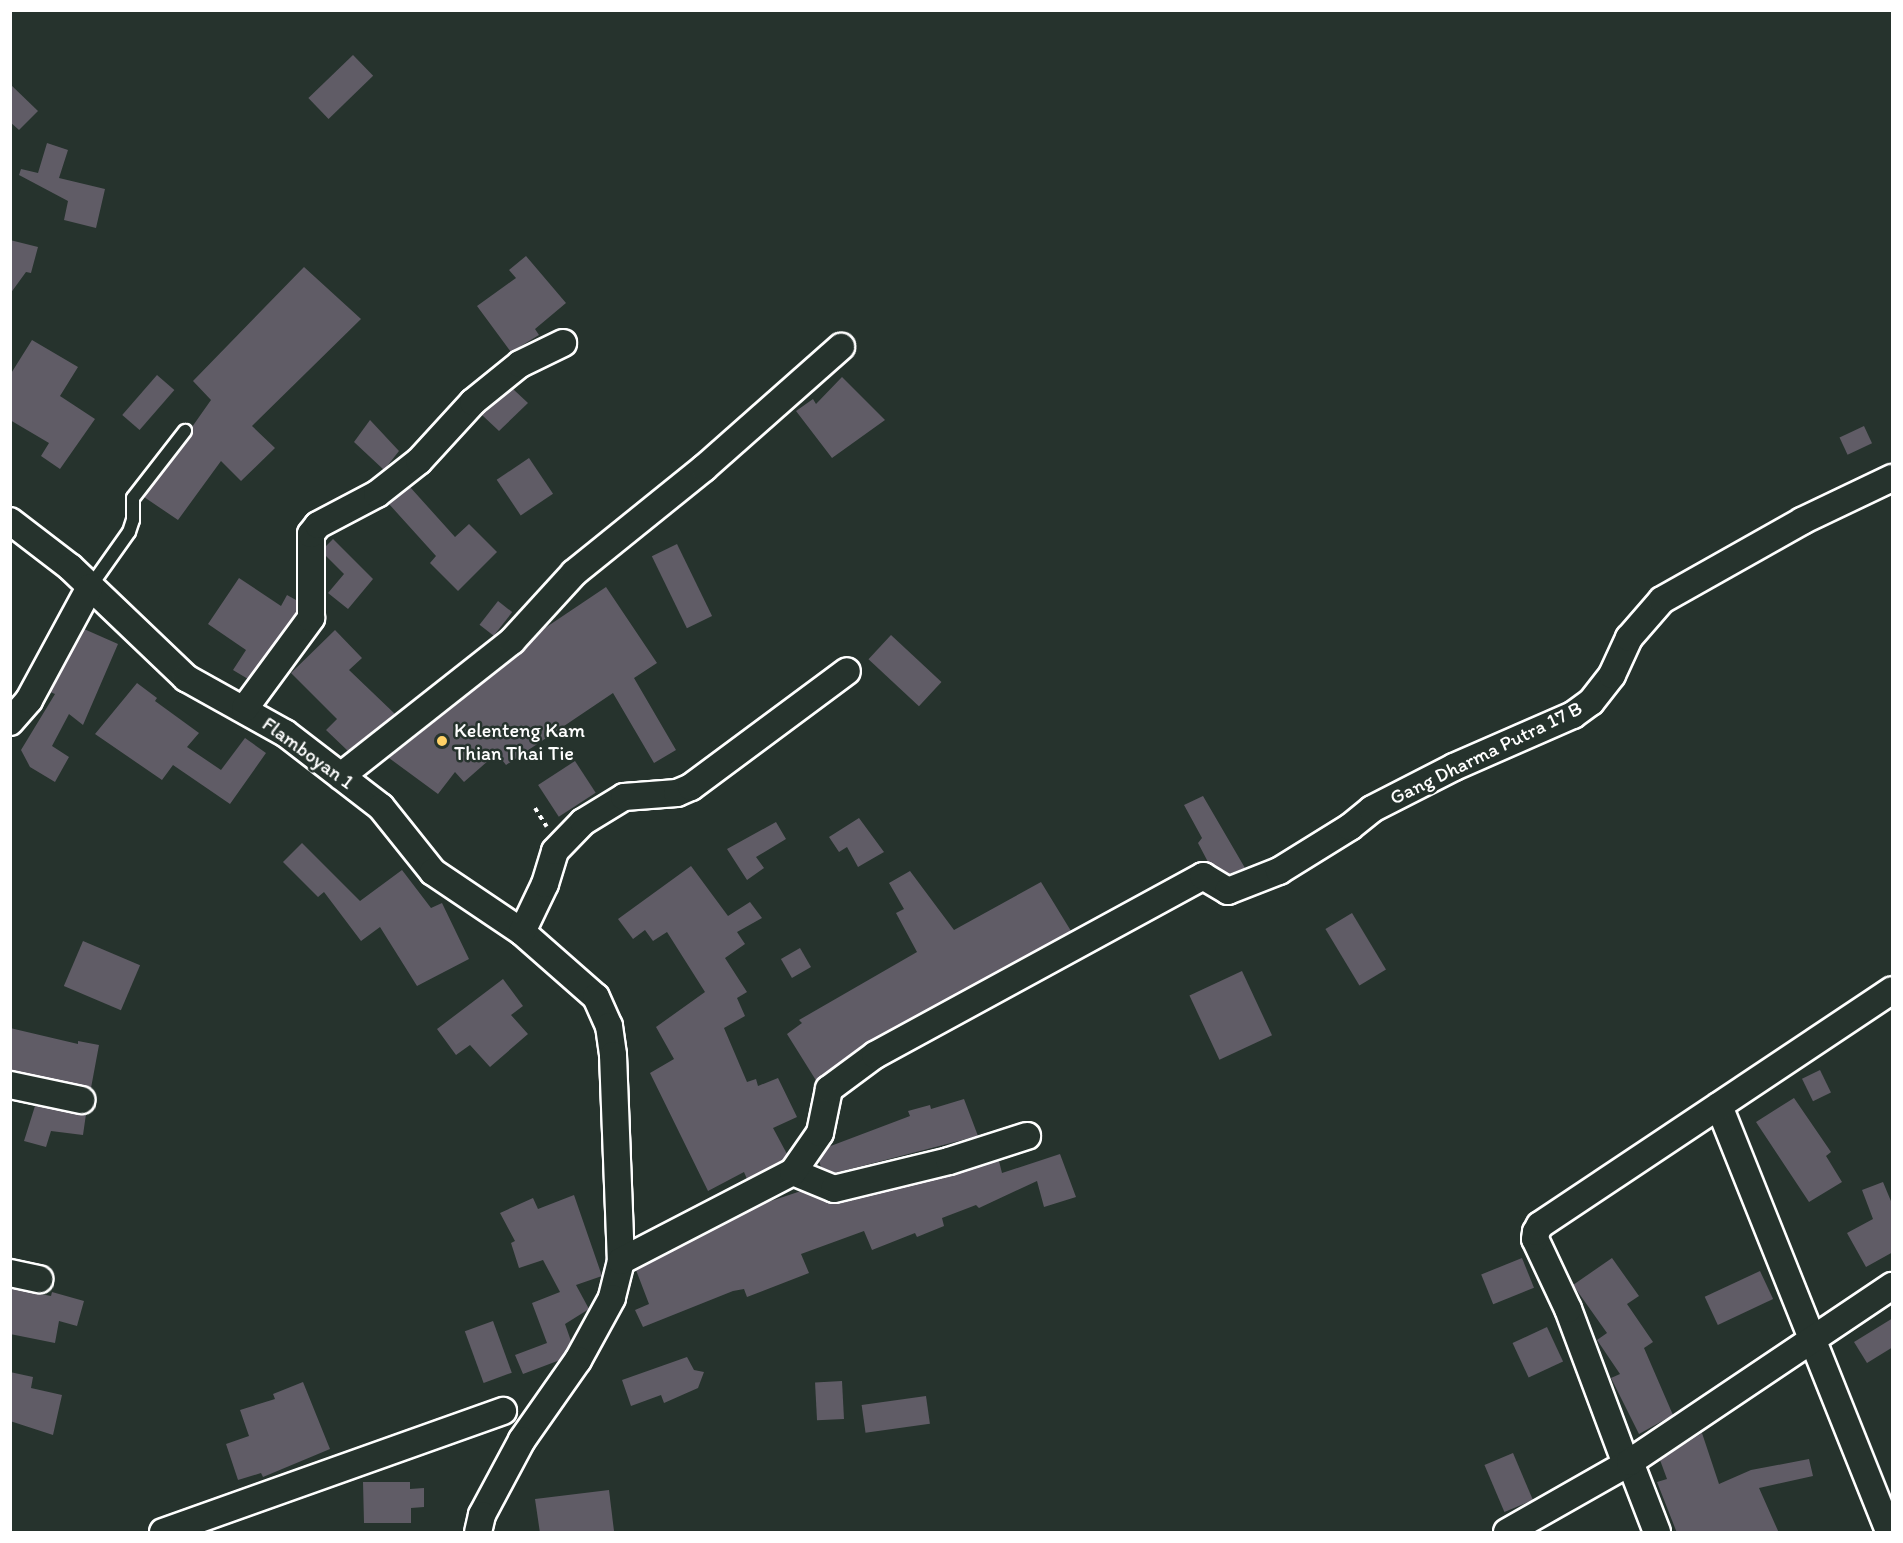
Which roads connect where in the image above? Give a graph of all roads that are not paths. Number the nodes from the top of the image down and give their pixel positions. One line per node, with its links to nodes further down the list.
1 (563, 343): 8 (street)
2 (841, 347): 10 (street)
3 (185, 431): 6 (lane)
4 (1893, 478): 17 (street, Gang Dharma Putra 17 B)
5 (10, 521): 6 (street, Flamboyan 1)
6 (90, 587): 8 (street, Flamboyan 1); 9 (street)
7 (847, 671): 11 (street)
8 (244, 708): 10 (street, Flamboyan 1)
9 (10, 722)
10 (341, 776): 11 (street, Flamboyan 1)
11 (522, 932): 18 (street, Flamboyan 1)
12 (1893, 990): 15 (street)
13 (10, 1085): 14 (street)
14 (81, 1100)
15 (1719, 1106): 22 (street); 24 (street)
16 (1027, 1136): 17 (street)
17 (793, 1172): 18 (street)
18 (621, 1261): 23 (street)
19 (10, 1273): 20 (street)
20 (39, 1279)
21 (1893, 1286): 22 (street)
22 (1812, 1340): 24 (street); 29 (street)
23 (522, 1440): 25 (street); 26 (street)
24 (1628, 1463): 27 (street); 28 (street)
25 (163, 1533)
26 (478, 1533)
27 (1507, 1533)
28 (1657, 1533)
29 (1889, 1533)

